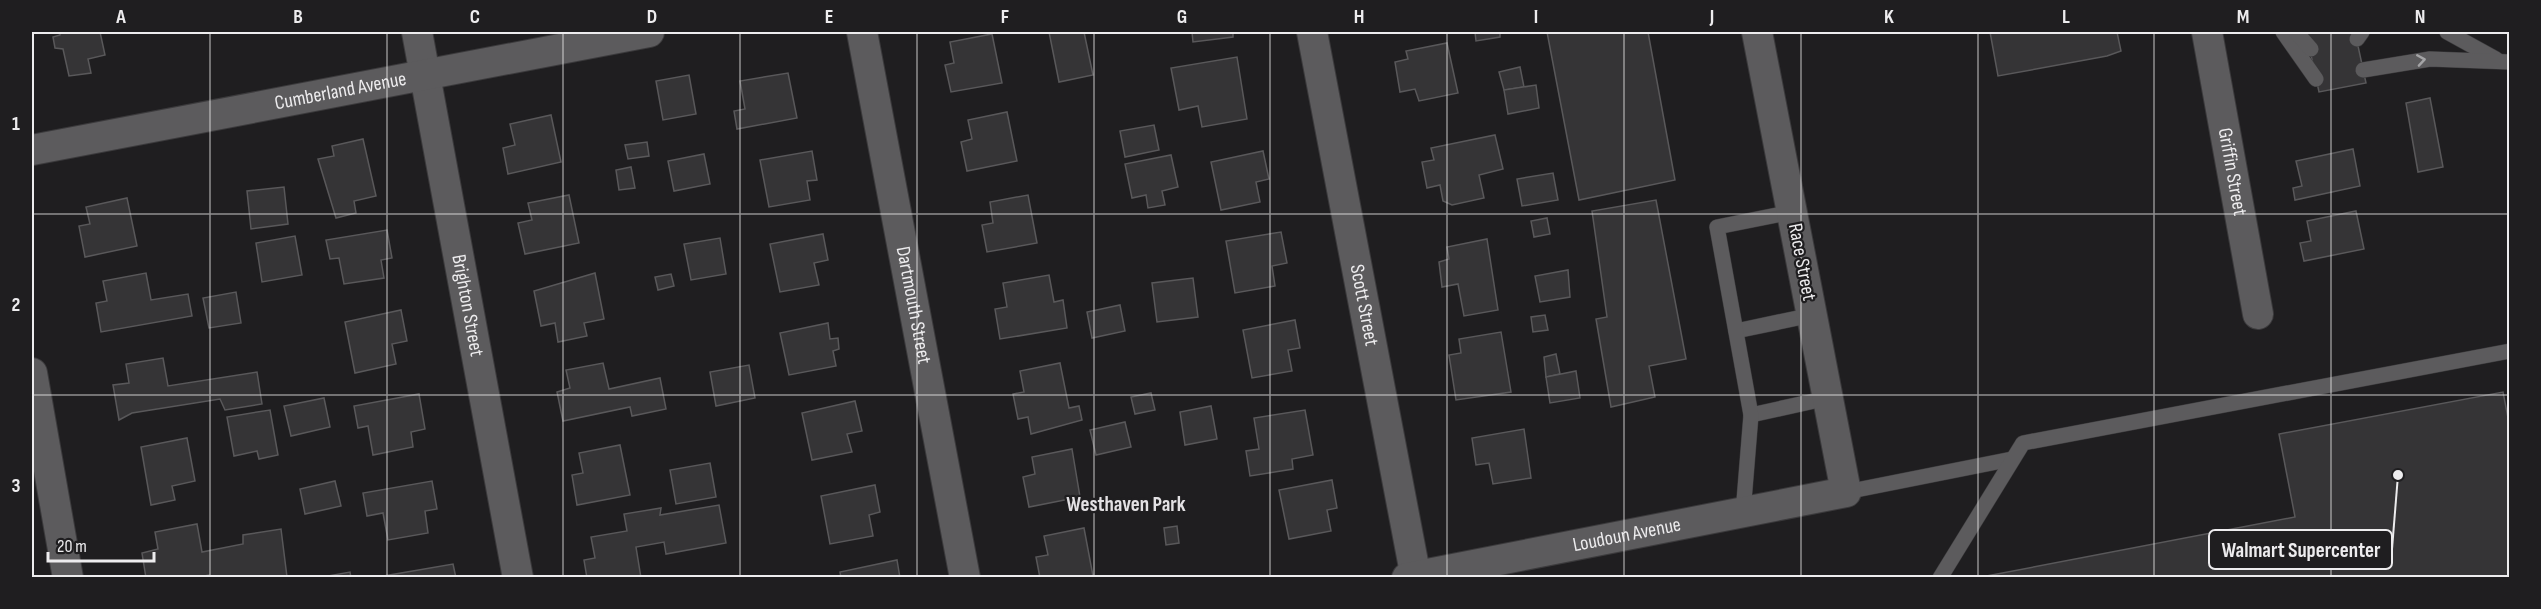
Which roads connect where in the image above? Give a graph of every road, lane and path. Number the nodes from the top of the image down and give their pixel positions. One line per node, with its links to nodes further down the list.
1 (417, 32): 13 (street, Brighton Street)
2 (649, 32): 13 (street, Cumberland Avenue)
3 (862, 32): 30 (street, Dartmouth Street)
4 (1312, 32): 27 (street, Scott Street)
5 (1757, 32): 16 (street, Race Street)
6 (2207, 32): 17 (street, Griffin Street)
7 (2283, 32): 14 (lane)
8 (2296, 32): 10 (lane)
9 (2447, 32): 11 (lane)
10 (2311, 49)
11 (2504, 61): 12 (lane, one-way to 11)
12 (2363, 70)
13 (425, 74): 15 (street, Cumberland Avenue); 29 (street, Brighton Street)
14 (2316, 79)
15 (32, 150)
16 (1792, 212): 18 (street, Race Street); 19 (lane)
17 (2258, 314)
18 (1812, 315): 19 (lane); 22 (street, Race Street)
19 (1736, 331): 23 (lane)
20 (2510, 351): 24 (lane)
21 (32, 373): 28 (street)
22 (1828, 398): 23 (lane); 25 (street, Race Street)
23 (1751, 415): 26 (lane)
24 (2012, 459): 25 (lane); 31 (lane)
25 (1846, 492): 26 (street, Loudoun Avenue)
26 (1743, 513): 27 (street, Loudoun Avenue)
27 (1413, 577)
28 (68, 578)
29 (518, 578)
30 (965, 578)
31 (1940, 578)

